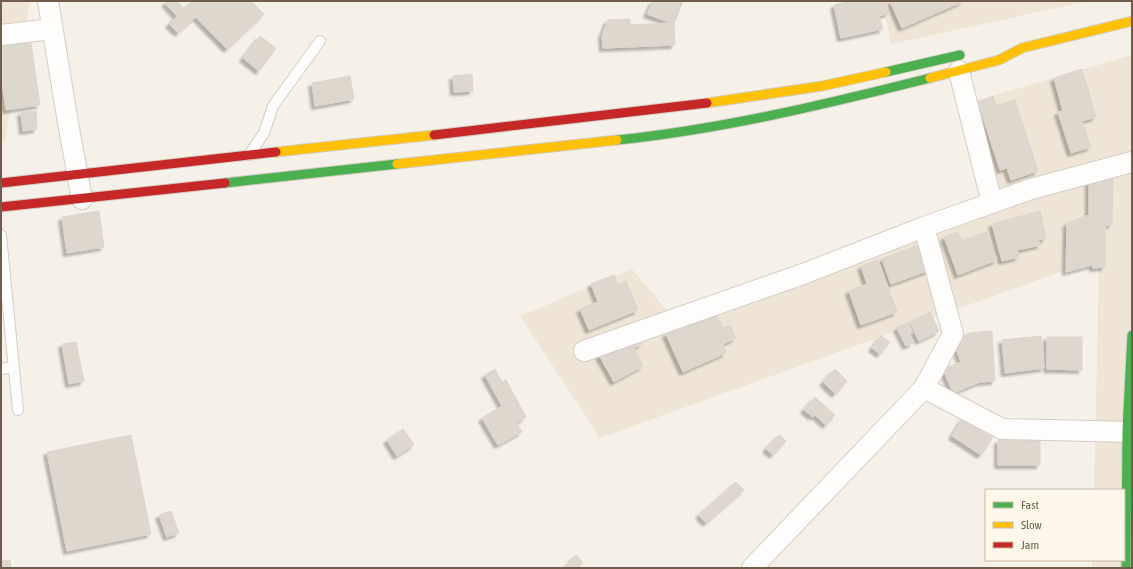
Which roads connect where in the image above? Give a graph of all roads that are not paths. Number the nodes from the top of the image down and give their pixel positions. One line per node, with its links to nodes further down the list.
1 (48, 1): 3 (street)
2 (1132, 21): 7 (main road)
3 (52, 29): 4 (street); 12 (street)
4 (1, 35)
5 (320, 41): 10 (lane)
6 (1002, 48): 7 (main road)
7 (1022, 48): 9 (main road)
8 (973, 53): 10 (main road)
9 (959, 71): 14 (main road); 15 (street)
10 (249, 155): 12 (main road)
11 (1132, 162): 15 (street)
12 (79, 174): 13 (main road); 14 (street)
13 (1, 183)
14 (82, 199): 16 (main road)
15 (992, 203): 17 (street)
16 (1, 207)
17 (924, 227): 20 (street); 23 (street)
18 (1, 235): 21 (lane)
19 (1132, 335): 25 (main road)
20 (584, 352)
21 (14, 367): 22 (lane); 24 (lane)
22 (1, 369)
23 (924, 388): 25 (street); 26 (street)
24 (18, 410)
25 (1130, 431): 27 (main road)
26 (752, 568)
27 (1126, 568)

